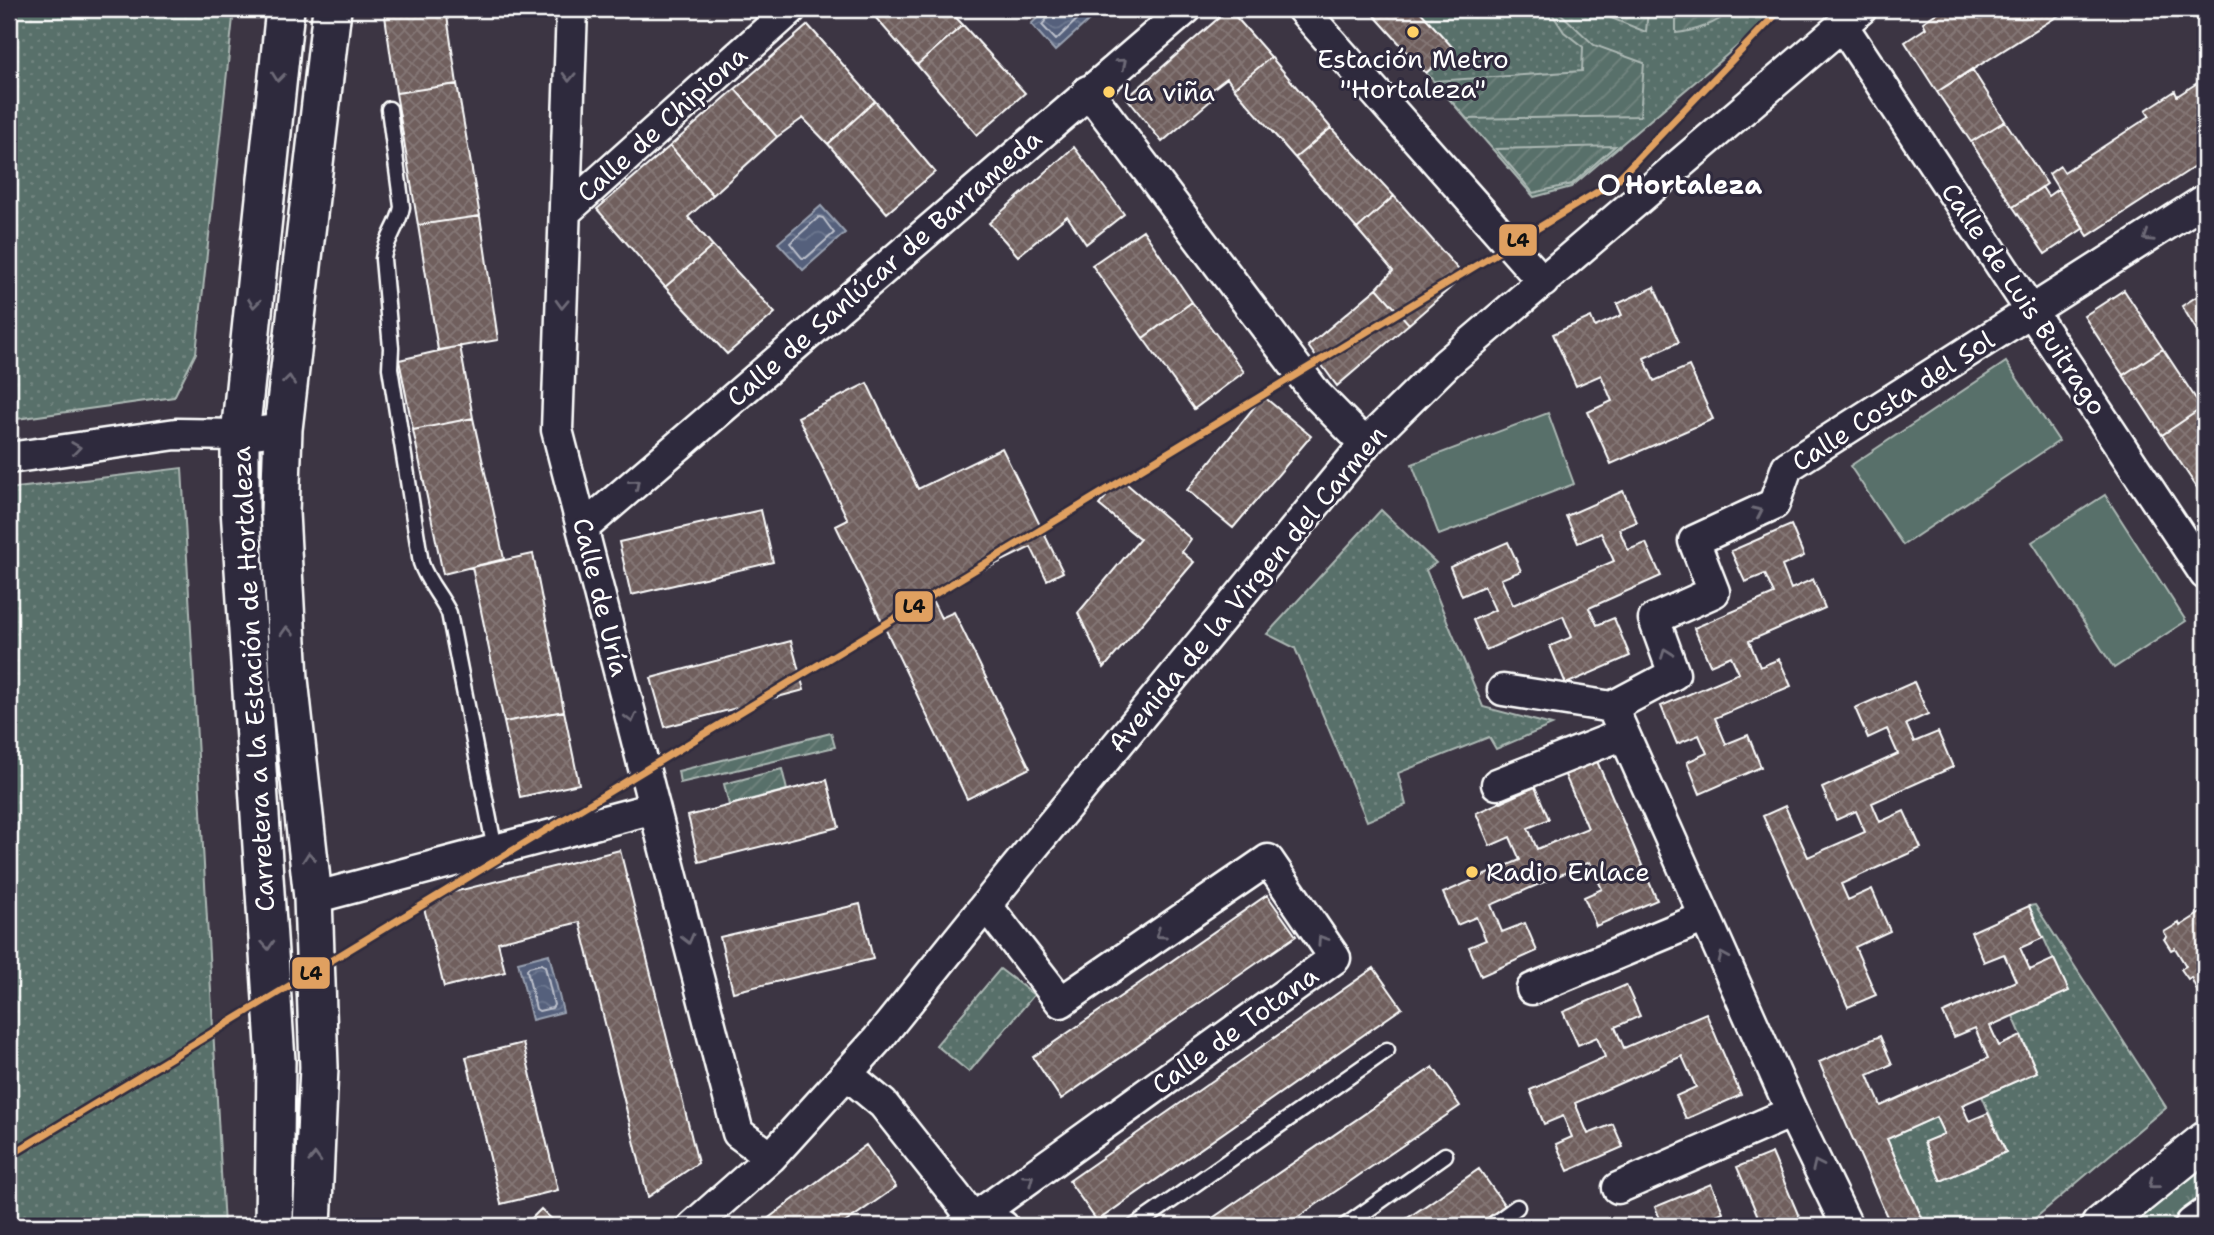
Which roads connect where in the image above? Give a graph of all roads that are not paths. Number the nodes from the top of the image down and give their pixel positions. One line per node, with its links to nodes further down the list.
1 (285, 9): 15 (street, Carretera a la Estación de Hortaleza, one-way to 15)
2 (332, 9): 14 (street, Carretera a la Estación de Hortaleza, one-way to 2)
3 (572, 9): 11 (street, Calle de Uría, one-way to 11)
4 (790, 9): 11 (street, Calle de Chipiona)
5 (1186, 9): 8 (street, Calle de Sanlúcar de Barrameda, one-way to 5)
6 (1302, 9): 12 (street)
7 (1852, 17): 12 (street, Avenida de la Virgen del Carmen); 13 (street, Calle de Luis Buitrago)
8 (1088, 91): 16 (street); 18 (street, Calle de Sanlúcar de Barrameda, one-way to 8)
9 (388, 109): 25 (lane)
10 (2205, 200): 13 (street, one-way to 13)
11 (565, 212): 18 (street, Calle de Uría, one-way to 18)
12 (1543, 282): 16 (street, Avenida de la Virgen del Carmen)
13 (2032, 311): 19 (street, Calle de Luis Buitrago); 21 (street, Calle Costa del Sol, one-way to 13)
14 (283, 429): 15 (street); 26 (street, Carretera a la Estación de Hortaleza, one-way to 14)
15 (240, 435): 17 (street, one-way to 15); 40 (street, Carretera a la Estación de Hortaleza, one-way to 40)
16 (1365, 443): 27 (street, Avenida de la Virgen del Carmen)
17 (9, 458)
18 (583, 528): 24 (street, Calle de Uría, one-way to 24)
19 (2200, 556)
20 (1503, 690): 21 (street)
21 (1612, 707): 22 (street)
22 (1624, 734): 23 (street); 28 (street)
23 (1497, 784)
24 (654, 808): 25 (street); 35 (street, Calle de Uría, one-way to 35)
25 (495, 850): 26 (street)
26 (313, 898): 41 (street, Carretera a la Estación de Hortaleza, one-way to 26)
27 (986, 905): 31 (street, Avenida de la Virgen del Carmen); 39 (street, Calle de Totana, one-way to 27)
28 (1705, 917): 29 (street); 32 (street, one-way to 28)
29 (1532, 989)
30 (1387, 1050): 44 (lane)
31 (847, 1074): 35 (street, Avenida de la Virgen del Carmen); 39 (street)
32 (1792, 1112): 36 (street); 47 (street, one-way to 32)
33 (2205, 1141): 48 (street, one-way to 48)
34 (1445, 1155): 45 (lane)
35 (771, 1157): 42 (street, Avenida de la Virgen del Carmen)
36 (1618, 1188)
37 (1517, 1207): 46 (lane)
38 (2205, 1218): 49 (street)
39 (968, 1222): 43 (street)
40 (274, 1226)
41 (312, 1226)
42 (693, 1226)
43 (1003, 1226)
44 (1135, 1226)
45 (1345, 1226)
46 (1491, 1226)
47 (1847, 1226)
48 (2100, 1226)
49 (2194, 1226)

